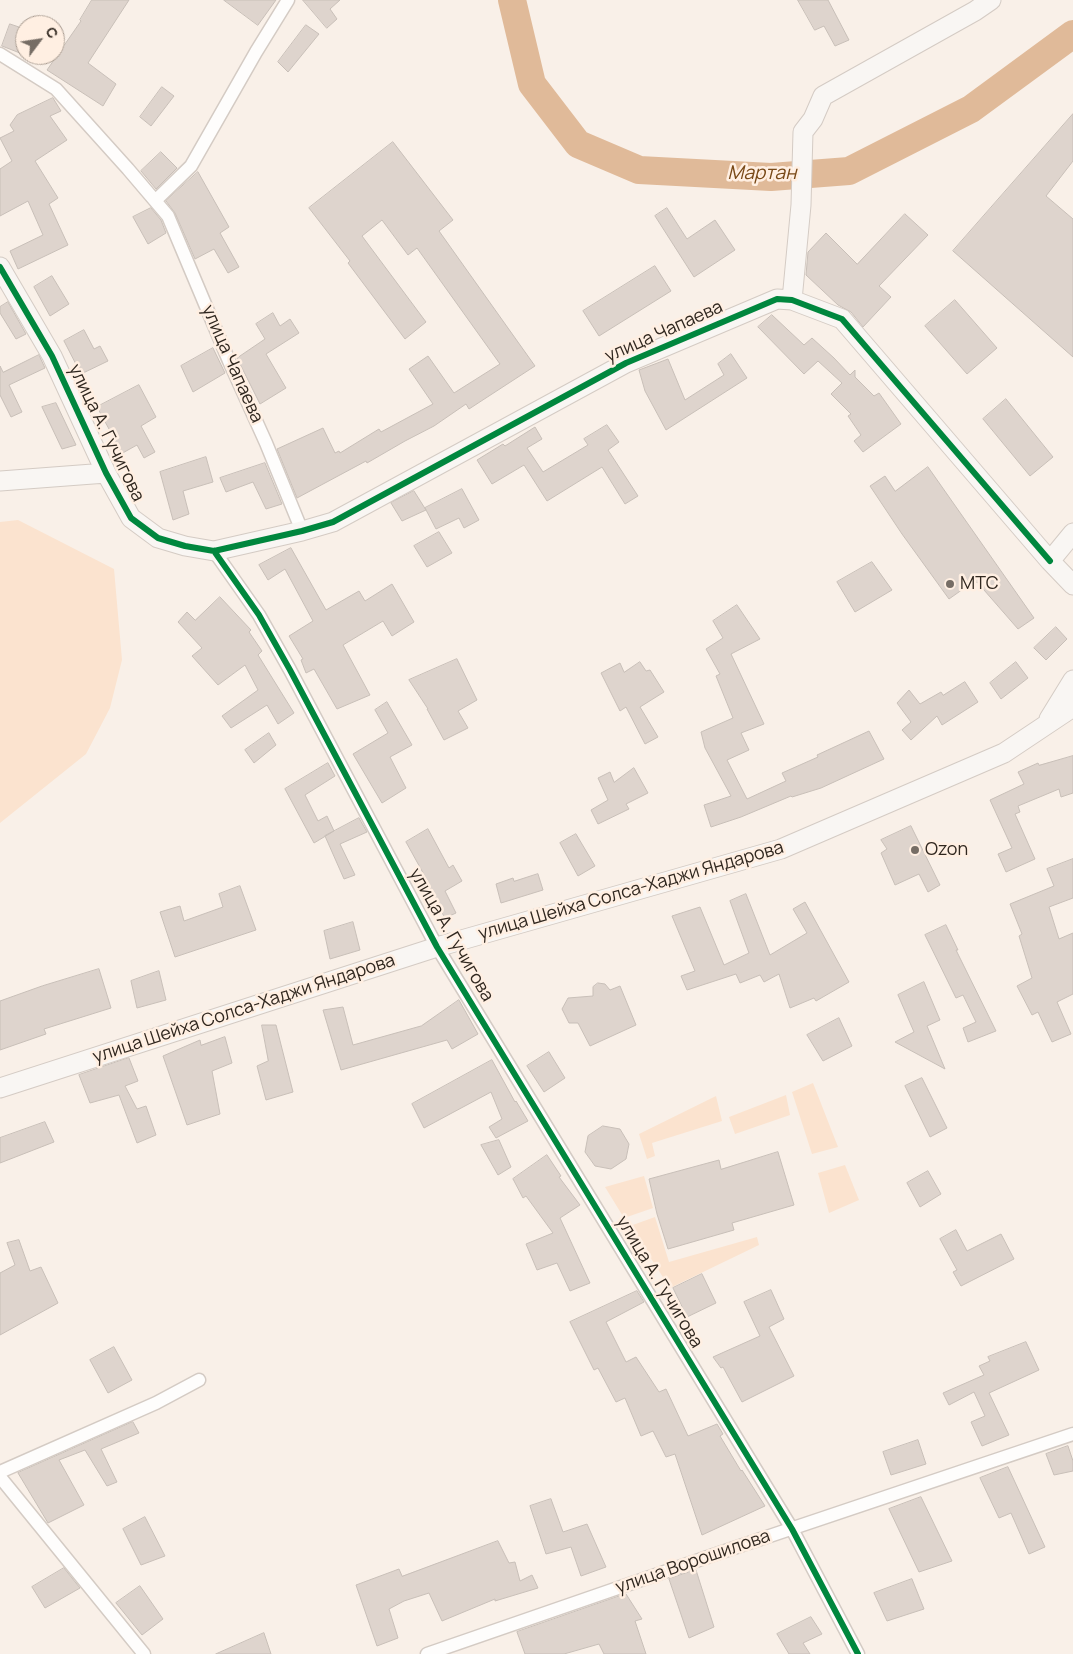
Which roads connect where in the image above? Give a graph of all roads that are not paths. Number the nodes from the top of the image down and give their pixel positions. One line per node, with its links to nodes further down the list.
1 (288, 0): 4 (street)
2 (991, 0): 6 (street)
3 (0, 54): 4 (street, улица Чапаева)
4 (156, 200): 9 (street, улица Чапаева)
5 (0, 267): 7 (street, улица А. Гучигова)
6 (792, 300): 9 (street, улица Чапаева); 12 (street, улица Чапаева)
7 (106, 473): 8 (street); 11 (street, улица А. Гучигова)
8 (0, 481)
9 (302, 531): 11 (street, улица Чапаева)
10 (1073, 533): 12 (street)
11 (214, 551): 18 (street, улица А. Гучигова)
12 (1050, 561): 13 (street, улица Чапаева)
13 (1073, 585)
14 (1073, 680): 17 (street)
15 (1073, 707): 17 (street, улица Шейха Солса-Хаджи Яндарова)
16 (1073, 720): 17 (street)
17 (1044, 726): 18 (street, улица Шейха Солса-Хаджи Яндарова)
18 (437, 947): 19 (street, улица Шейха Солса-Хаджи Яндарова); 24 (street, улица А. Гучигова)
19 (0, 1088)
20 (199, 1380): 22 (street)
21 (1073, 1434): 24 (street, улица Ворошилова)
22 (0, 1472)
23 (0, 1477): 25 (street)
24 (792, 1529): 26 (street, улица Ворошилова); 27 (street, улица А. Гучигова)
25 (144, 1654)
26 (427, 1654)
27 (858, 1654)

